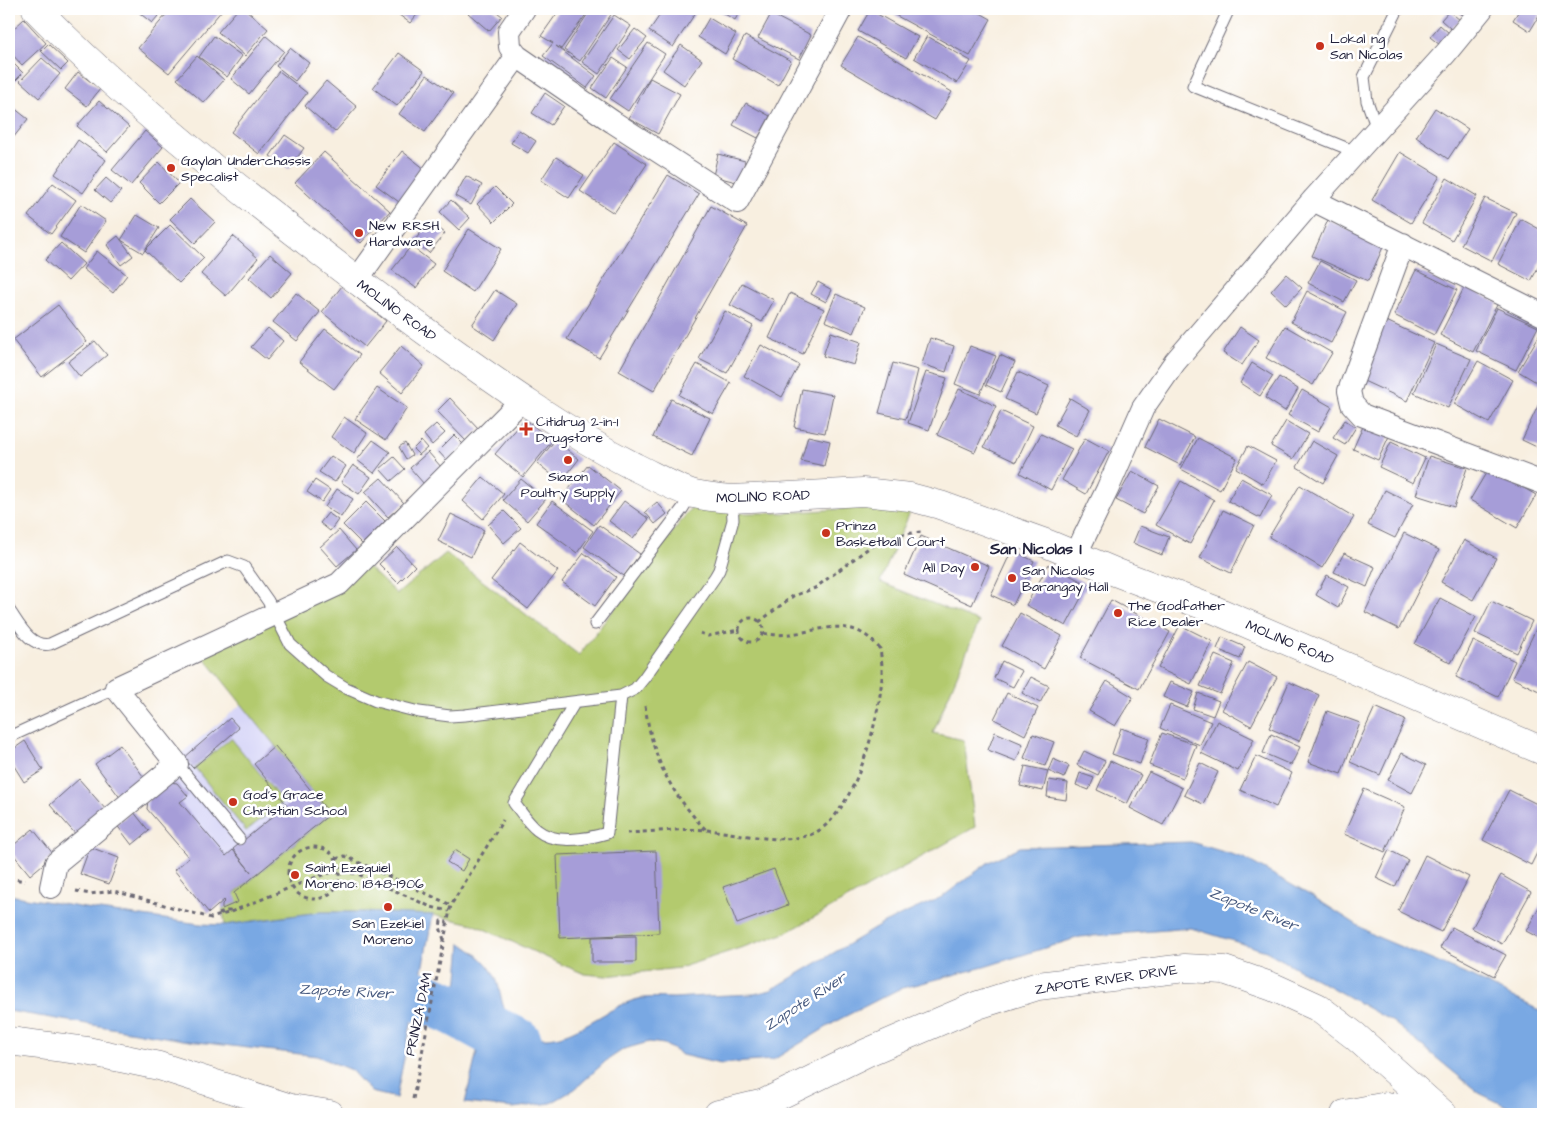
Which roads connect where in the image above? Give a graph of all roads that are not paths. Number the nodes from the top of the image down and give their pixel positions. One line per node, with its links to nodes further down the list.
1 (36, 9): 12 (main road, MOLINO ROAD)
2 (524, 9): 7 (street)
3 (841, 9): 7 (street)
4 (1229, 9): 9 (lane)
5 (1398, 9): 8 (lane)
6 (1482, 9): 8 (street)
7 (517, 56): 12 (street)
8 (1377, 129): 9 (street)
9 (1356, 152): 10 (street)
10 (1313, 200): 11 (street); 18 (street)
11 (1403, 244): 13 (street); 15 (street)
12 (356, 281): 14 (main road, MOLINO ROAD)
13 (1543, 314)
14 (522, 400): 16 (main road, MOLINO ROAD); 20 (street)
15 (1543, 483)
16 (692, 493): 17 (main road, MOLINO ROAD); 21 (lane)
17 (732, 499): 18 (main road, MOLINO ROAD); 23 (lane)
18 (1075, 556): 26 (main road, MOLINO ROAD)
19 (9, 610): 20 (lane)
20 (274, 614): 22 (street); 24 (lane)
21 (595, 624)
22 (116, 688): 25 (lane); 27 (street)
23 (621, 696): 24 (lane); 24 (lane)
24 (575, 702)
25 (9, 738)
26 (1543, 751)
27 (177, 764): 28 (lane); 29 (street)
28 (239, 839)
29 (51, 887)
30 (9, 1041): 31 (main road)
31 (330, 1114)
32 (718, 1114): 34 (main road, ZAPOTE RIVER DRIVE)
33 (1345, 1114): 34 (main road)
34 (1442, 1114)

